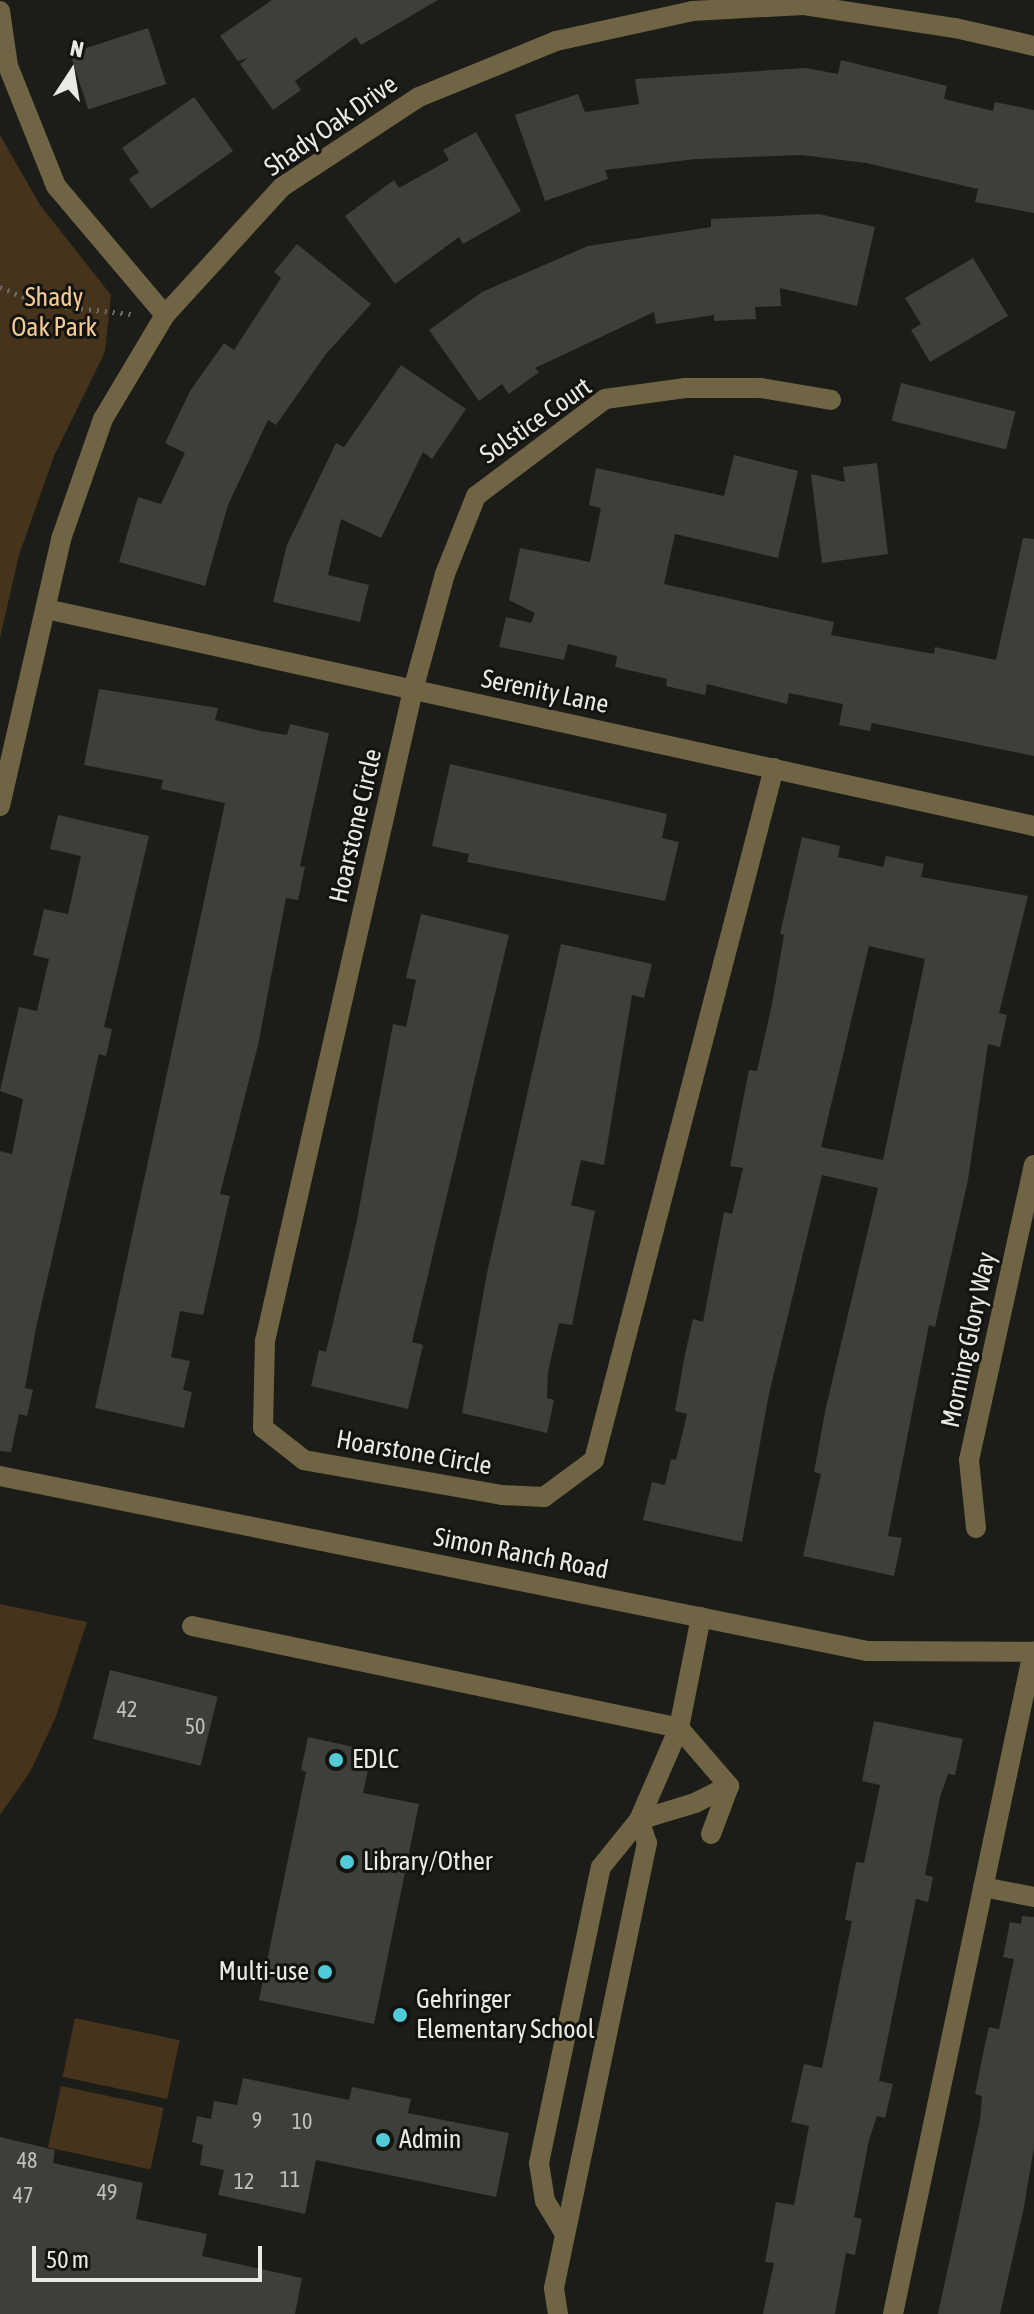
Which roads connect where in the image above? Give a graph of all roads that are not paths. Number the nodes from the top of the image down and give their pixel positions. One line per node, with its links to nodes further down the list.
1 (0, 11): 3 (street)
2 (1034, 46): 3 (street, Shady Oak Drive)
3 (165, 315): 5 (street, Shady Oak Drive)
4 (831, 400): 6 (street, Solstice Court)
5 (46, 609): 6 (street, Serenity Lane); 8 (street, Shady Oak Drive)
6 (413, 690): 7 (street, Serenity Lane); 7 (street, Hoarstone Circle)
7 (774, 768): 9 (street, Serenity Lane)
8 (0, 806)
9 (1034, 826)
10 (1034, 1165): 12 (street, Morning Glory Way)
11 (0, 1476): 13 (street, Simon Ranch Road)
12 (976, 1528)
13 (701, 1617): 15 (street, Simon Ranch Road); 16 (street)
14 (192, 1626): 16 (street)
15 (1034, 1652): 20 (street)
16 (679, 1728): 17 (street); 18 (street)
17 (729, 1786): 18 (street); 19 (street)
18 (639, 1820): 22 (street); 22 (street)
19 (711, 1834)
20 (983, 1887): 21 (street); 24 (street)
21 (1034, 1897)
22 (565, 2234): 23 (street)
23 (558, 2314)
24 (893, 2314)

